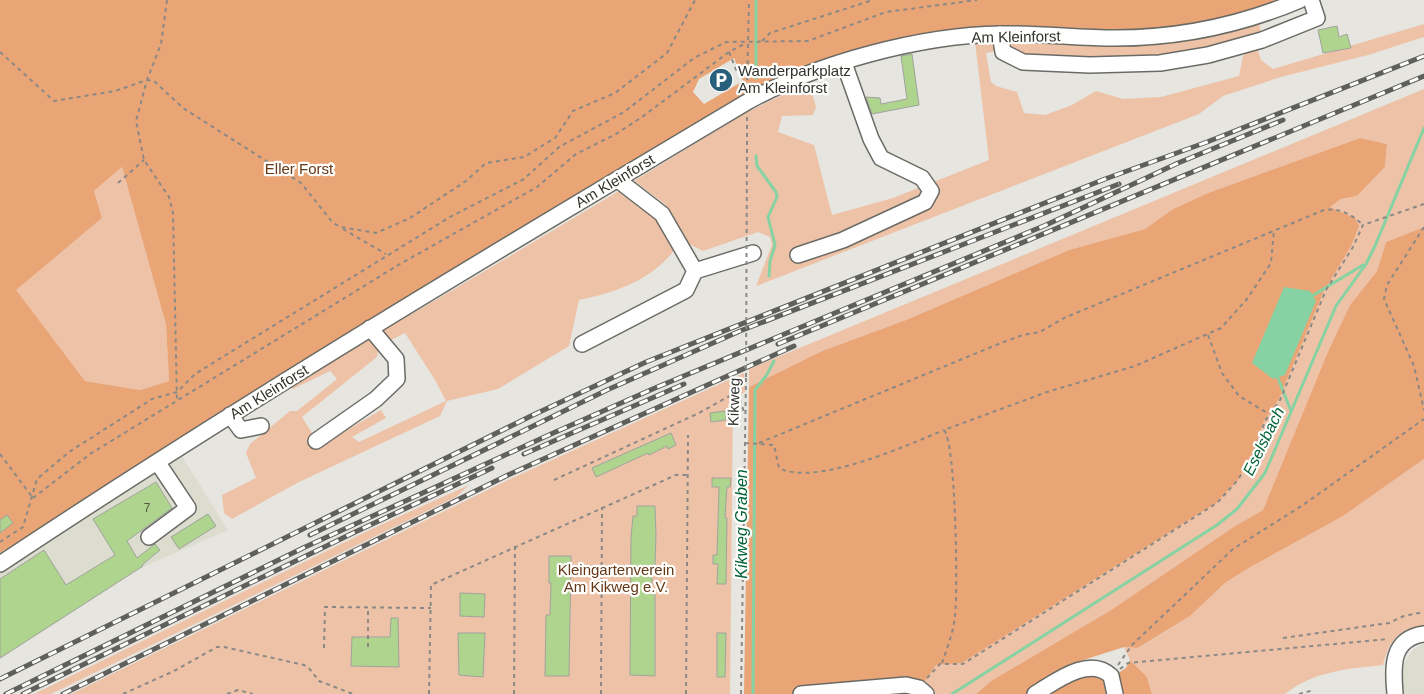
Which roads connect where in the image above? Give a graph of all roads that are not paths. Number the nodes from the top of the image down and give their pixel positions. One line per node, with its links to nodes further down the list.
1 (1300, 0): 3 (street, Am Kleinforst)
2 (1311, 0): 3 (street)
3 (1000, 34): 4 (street, Am Kleinforst)
4 (844, 63): 5 (street, Am Kleinforst); 7 (street)
5 (618, 180): 8 (street); 9 (street, Am Kleinforst)
6 (753, 254): 8 (street)
7 (798, 255)
8 (695, 271): 10 (street)
9 (370, 328): 11 (street, Am Kleinforst); 13 (street)
10 (582, 344)
11 (230, 416): 12 (street); 14 (street, Am Kleinforst)
12 (260, 426)
13 (316, 441)
14 (158, 463): 15 (street); 16 (street, Am Kleinforst)
15 (149, 537)
16 (0, 564)
17 (1424, 634): 22 (street)
18 (923, 691): 19 (street)
19 (801, 694)
20 (1035, 694): 21 (street)
21 (1115, 694)
22 (1395, 694)

